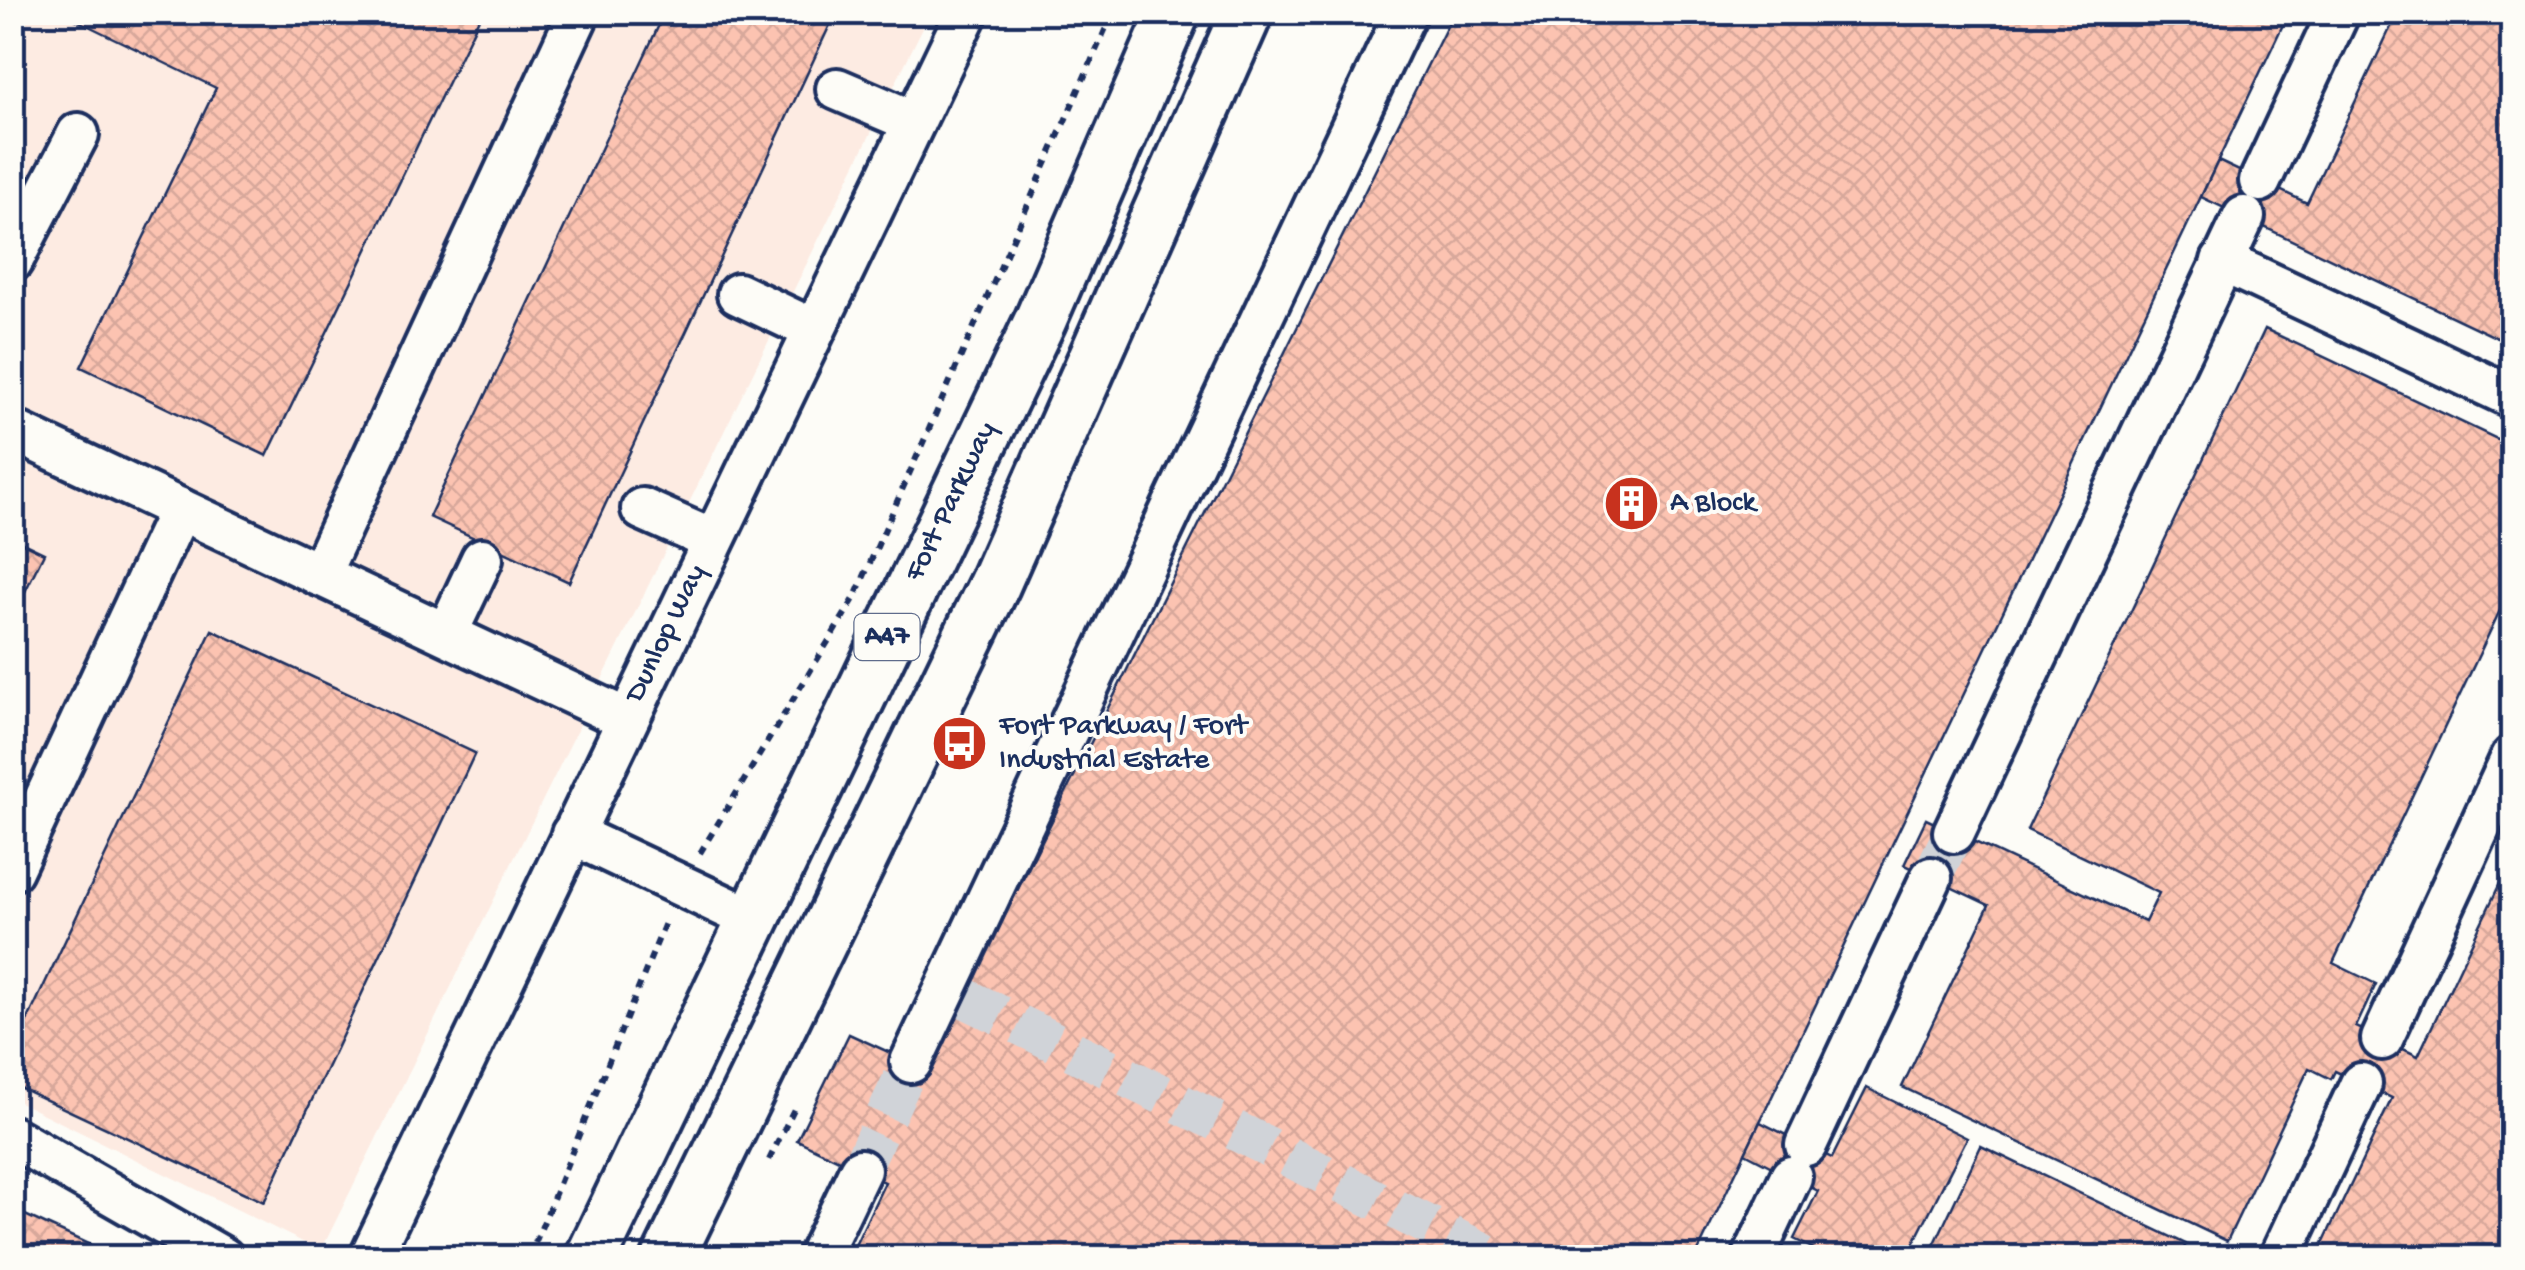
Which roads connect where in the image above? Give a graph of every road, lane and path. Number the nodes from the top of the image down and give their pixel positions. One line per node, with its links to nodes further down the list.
1 (579, 12): 23 (street)
2 (967, 12): 9 (street, Dunlop Way)
3 (1113, 12): 31 (path)
4 (1174, 12): 32 (main road, Fort Parkway / A47)
5 (1247, 12): 42 (main road, A47)
6 (1406, 12): 34 (street)
7 (2339, 12): 11 (street)
8 (837, 89): 9 (street)
9 (914, 122): 16 (street, Dunlop Way)
10 (78, 134): 13 (street)
11 (2260, 181)
12 (2244, 217): 14 (street)
13 (12, 261)
14 (2222, 261): 17 (street); 27 (street)
15 (738, 294): 16 (street)
16 (814, 330): 21 (street, Dunlop Way)
17 (2512, 397)
18 (12, 430): 19 (street)
19 (180, 509): 23 (street); 29 (street)
20 (642, 510): 21 (street)
21 (712, 540): 25 (street, Dunlop Way)
22 (482, 559): 24 (street)
23 (319, 575): 24 (street)
24 (447, 633): 25 (street)
25 (626, 719): 28 (street, Dunlop Way)
26 (2512, 757): 33 (street)
27 (1954, 832)
28 (572, 834): 31 (street); 39 (street, Dunlop Way)
29 (12, 870)
30 (1931, 878): 44 (street)
31 (680, 885): 32 (street); 40 (path)
32 (752, 919): 41 (main road, Fort Parkway / A47)
33 (2382, 1039)
34 (911, 1062)
35 (2361, 1084): 45 (street)
36 (12, 1137): 38 (street)
37 (860, 1170): 43 (street)
38 (223, 1258)
39 (370, 1258)
40 (528, 1258)
41 (590, 1258)
42 (668, 1258)
43 (818, 1258)
44 (1753, 1258)
45 (2280, 1258)

